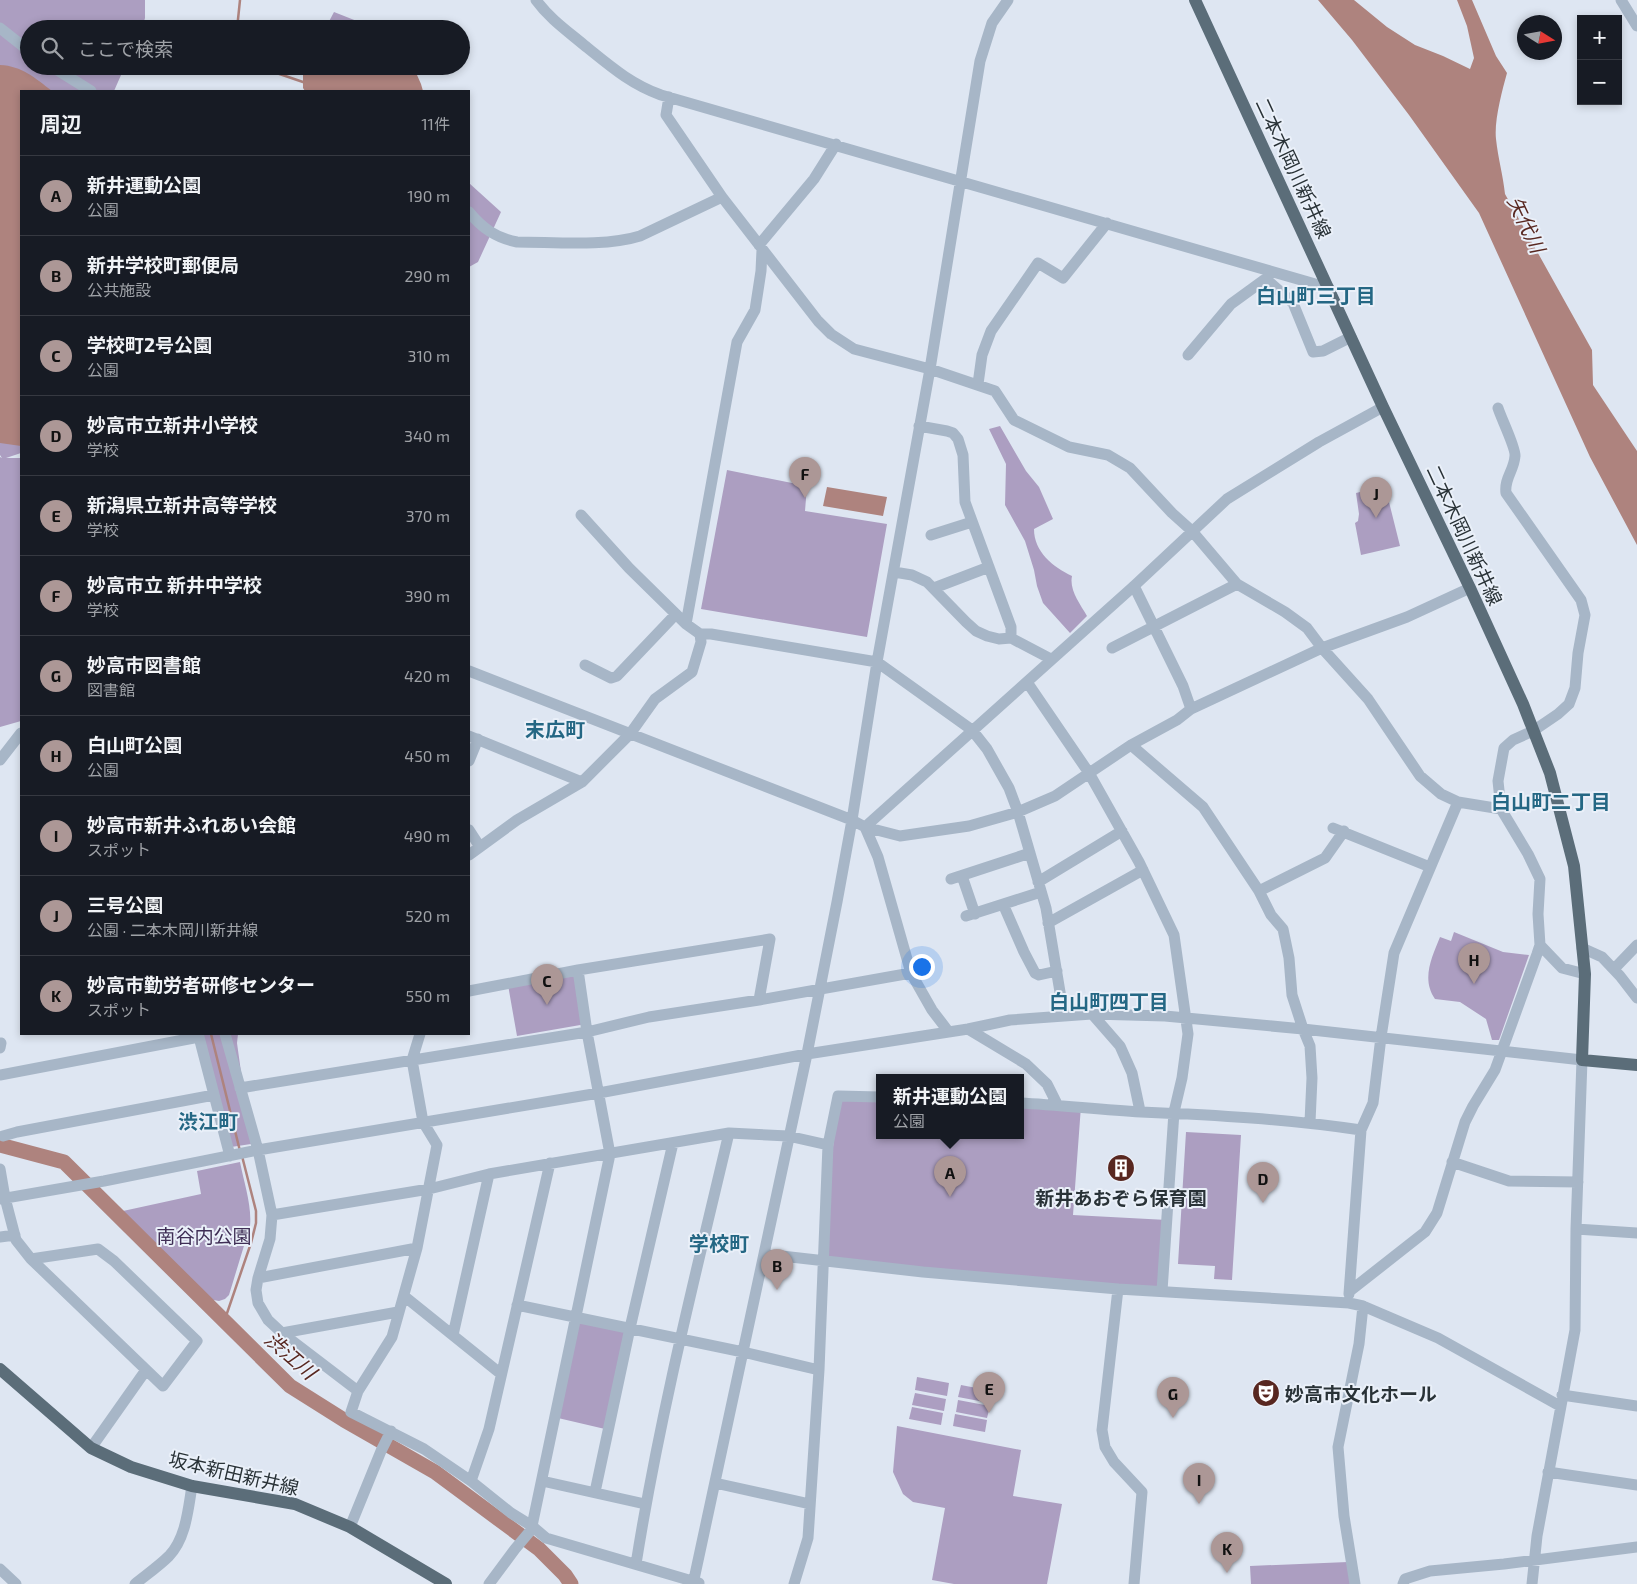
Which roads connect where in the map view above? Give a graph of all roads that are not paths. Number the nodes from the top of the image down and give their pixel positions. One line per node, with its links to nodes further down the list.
1 (536, 0): 10 (street)
2 (1008, 0): 12 (street)
3 (1196, 0): 18 (main road, 二本木岡川新井線)
4 (1622, 0): 5 (street)
5 (1637, 26)
6 (0, 28): 7 (street)
7 (20, 44)
8 (65, 75): 9 (street)
9 (89, 90)
10 (669, 97): 11 (street); 13 (street)
11 (836, 144): 12 (street); 16 (street)
12 (959, 181): 15 (street); 21 (street)
13 (722, 197): 14 (street); 16 (street)
14 (470, 213)
15 (1107, 223): 17 (street); 22 (street)
16 (761, 247): 21 (street); 37 (street)
17 (1265, 275): 18 (street); 19 (street); 20 (street)
18 (1329, 288): 19 (main road, 二本木岡川新井線)
19 (1351, 337): 23 (main road, 二本木岡川新井線)
20 (1188, 355)
21 (930, 369): 22 (street); 25 (street)
22 (978, 384): 28 (street)
23 (1383, 407): 28 (street); 35 (main road, 二本木岡川新井線)
24 (1498, 408): 50 (street)
25 (919, 426): 27 (street); 31 (street)
26 (581, 515): 36 (street)
27 (972, 522): 29 (street); 30 (street)
28 (1192, 531): 32 (street); 33 (street)
29 (931, 535)
30 (989, 567): 34 (street); 40 (street)
31 (894, 572): 34 (street); 44 (street)
32 (1237, 584): 38 (street); 42 (street)
33 (1134, 586): 38 (street); 43 (street)
34 (934, 588): 40 (street)
35 (1470, 588): 42 (street); 50 (main road, 二本木岡川新井線)
36 (676, 614): 37 (street); 45 (street)
37 (686, 624): 39 (street)
38 (1154, 626): 41 (street); 48 (street)
39 (700, 634): 44 (street); 51 (street)
40 (1011, 638): 43 (street)
41 (1112, 648)
42 (1322, 648): 48 (street); 59 (street)
43 (1051, 659): 47 (street)
44 (877, 662): 49 (street); 62 (street)
45 (585, 665)
46 (470, 672): 51 (street)
47 (1027, 682): 49 (street); 57 (street)
48 (1191, 709): 54 (street)
49 (972, 730): 61 (street); 63 (street)
50 (1534, 731): 60 (street); 77 (main road, 二本木岡川新井線)
51 (630, 734): 58 (street); 62 (street)
52 (20, 735): 56 (street)
53 (473, 738): 55 (street); 58 (street)
54 (1131, 745): 57 (street); 72 (street)
55 (470, 756)
56 (0, 760)
57 (1089, 773): 61 (street); 64 (street)
58 (582, 782): 66 (street)
59 (1458, 802): 60 (street); 69 (street)
60 (1501, 809): 75 (street)
61 (1018, 812): 63 (street); 67 (street)
62 (852, 820): 63 (street); 83 (street)
63 (865, 827): 81 (street)
64 (1122, 831): 70 (street); 71 (street)
65 (470, 832): 66 (street)
66 (480, 847): 68 (street)
67 (1030, 853): 71 (street); 73 (street)
68 (470, 854)
69 (1430, 867): 72 (street); 96 (street)
70 (1143, 870): 74 (street); 89 (street)
71 (1040, 887): 73 (street); 74 (street)
72 (1259, 891): 91 (street)
73 (1003, 904): 80 (street)
74 (1048, 923): 80 (street)
75 (1540, 945): 82 (street); 97 (street)
76 (1637, 945): 78 (street)
77 (1582, 948): 78 (street); 82 (main road, 二本木岡川新井線)
78 (1614, 969): 85 (street)
79 (578, 970): 84 (street); 86 (street); 93 (street)
80 (1057, 971): 88 (street)
81 (911, 973): 83 (street); 92 (street)
82 (1585, 974): 100 (main road, 二本木岡川新井線)
83 (818, 989): 86 (street); 98 (street)
84 (470, 991)
85 (1637, 998)
86 (759, 1000): 93 (street)
87 (1092, 1014): 88 (street); 89 (street); 109 (street)
88 (1064, 1016): 90 (street)
89 (1186, 1018): 91 (street); 110 (street)
90 (968, 1028): 92 (street); 108 (street)
91 (1303, 1029): 96 (street); 112 (street)
92 (948, 1031): 98 (street)
93 (587, 1032): 99 (street); 104 (street)
94 (225, 1035): 103 (street)
95 (420, 1035): 99 (street)
96 (1381, 1037): 97 (street); 113 (street)
97 (1502, 1052): 100 (street); 122 (street)
98 (807, 1054): 104 (street); 115 (street)
99 (412, 1060): 103 (street); 111 (street)
100 (1582, 1060): 101 (main road); 126 (street)
101 (1637, 1065)
102 (0, 1076): 105 (street)
103 (240, 1088): 119 (street)
104 (599, 1093): 111 (street); 120 (street)
105 (214, 1095): 116 (street); 121 (street)
106 (876, 1097): 118 (street)
107 (1024, 1103): 108 (street)
108 (1057, 1104): 109 (street)
109 (1140, 1112): 110 (street)
110 (1174, 1112): 112 (street); 140 (street)
111 (423, 1122): 119 (street); 127 (street)
112 (1310, 1122): 113 (street)
113 (1361, 1130): 141 (street)
114 (729, 1133): 115 (street); 117 (street); 151 (street)
115 (788, 1136): 118 (street); 135 (street)
116 (1, 1139)
117 (673, 1143): 120 (street); 148 (street)
118 (828, 1145): 137 (street)
119 (254, 1151): 121 (street); 129 (street)
120 (610, 1154): 123 (street); 147 (street)
121 (231, 1156): 128 (street)
122 (1452, 1162): 126 (street); 141 (street)
123 (550, 1163): 125 (street); 144 (street)
124 (0, 1169): 128 (street)
125 (489, 1174): 127 (street); 150 (street)
126 (1578, 1182): 130 (street)
127 (429, 1189): 129 (street); 134 (street)
128 (2, 1199): 132 (street)
129 (272, 1215): 138 (street)
130 (1576, 1229): 131 (street); 158 (street)
131 (1637, 1233)
132 (15, 1234): 133 (street); 136 (street)
133 (0, 1237)
134 (417, 1248): 138 (street); 142 (street)
135 (764, 1254): 137 (street); 152 (street)
136 (31, 1259): 154 (street); 154 (street)
137 (822, 1260): 139 (street); 155 (street)
138 (258, 1278): 149 (street)
139 (1118, 1289): 140 (street); 183 (street)
140 (1162, 1291): 143 (street)
141 (1350, 1291): 143 (street)
142 (404, 1296): 146 (street); 150 (street)
143 (1349, 1303): 145 (street)
144 (517, 1305): 147 (street); 156 (street)
145 (1363, 1306): 158 (street); 184 (street)
146 (398, 1312): 149 (street); 157 (street)
147 (576, 1317): 148 (street); 164 (street)
148 (630, 1328): 151 (street); 168 (street)
149 (282, 1333): 157 (street)
150 (453, 1335): 156 (street)
151 (680, 1340): 152 (street); 169 (street)
152 (743, 1352): 155 (street); 165 (street)
153 (0, 1369): 161 (main road, 坂本新田新井線)
154 (146, 1370): 161 (street)
155 (819, 1370): 170 (street)
156 (501, 1374): 163 (street)
157 (358, 1391): 160 (street)
158 (1561, 1400): 159 (street); 162 (street)
159 (1637, 1406)
160 (389, 1433): 163 (street); 171 (street)
161 (91, 1448): 167 (main road, 坂本新田新井線)
162 (1548, 1472): 166 (street); 174 (street)
163 (471, 1481): 172 (street)
164 (542, 1481): 168 (street); 172 (street)
165 (715, 1483): 170 (street); 177 (street)
166 (1637, 1485)
167 (192, 1486): 171 (main road, 坂本新田新井線); 179 (street)
168 (595, 1492): 169 (street)
169 (645, 1504): 175 (street)
170 (810, 1504): 182 (street)
171 (350, 1527): 180 (main road, 坂本新田新井線)
172 (532, 1528): 175 (street); 181 (street)
173 (1637, 1547): 174 (street)
174 (1534, 1560): 185 (street); 186 (street)
175 (636, 1564): 177 (street)
176 (0, 1569): 178 (street)
177 (696, 1583)
178 (16, 1584)
179 (135, 1584)
180 (446, 1584)
181 (489, 1584)
182 (794, 1584)
183 (1134, 1584)
184 (1355, 1584)
185 (1403, 1584)
186 (1532, 1584)

